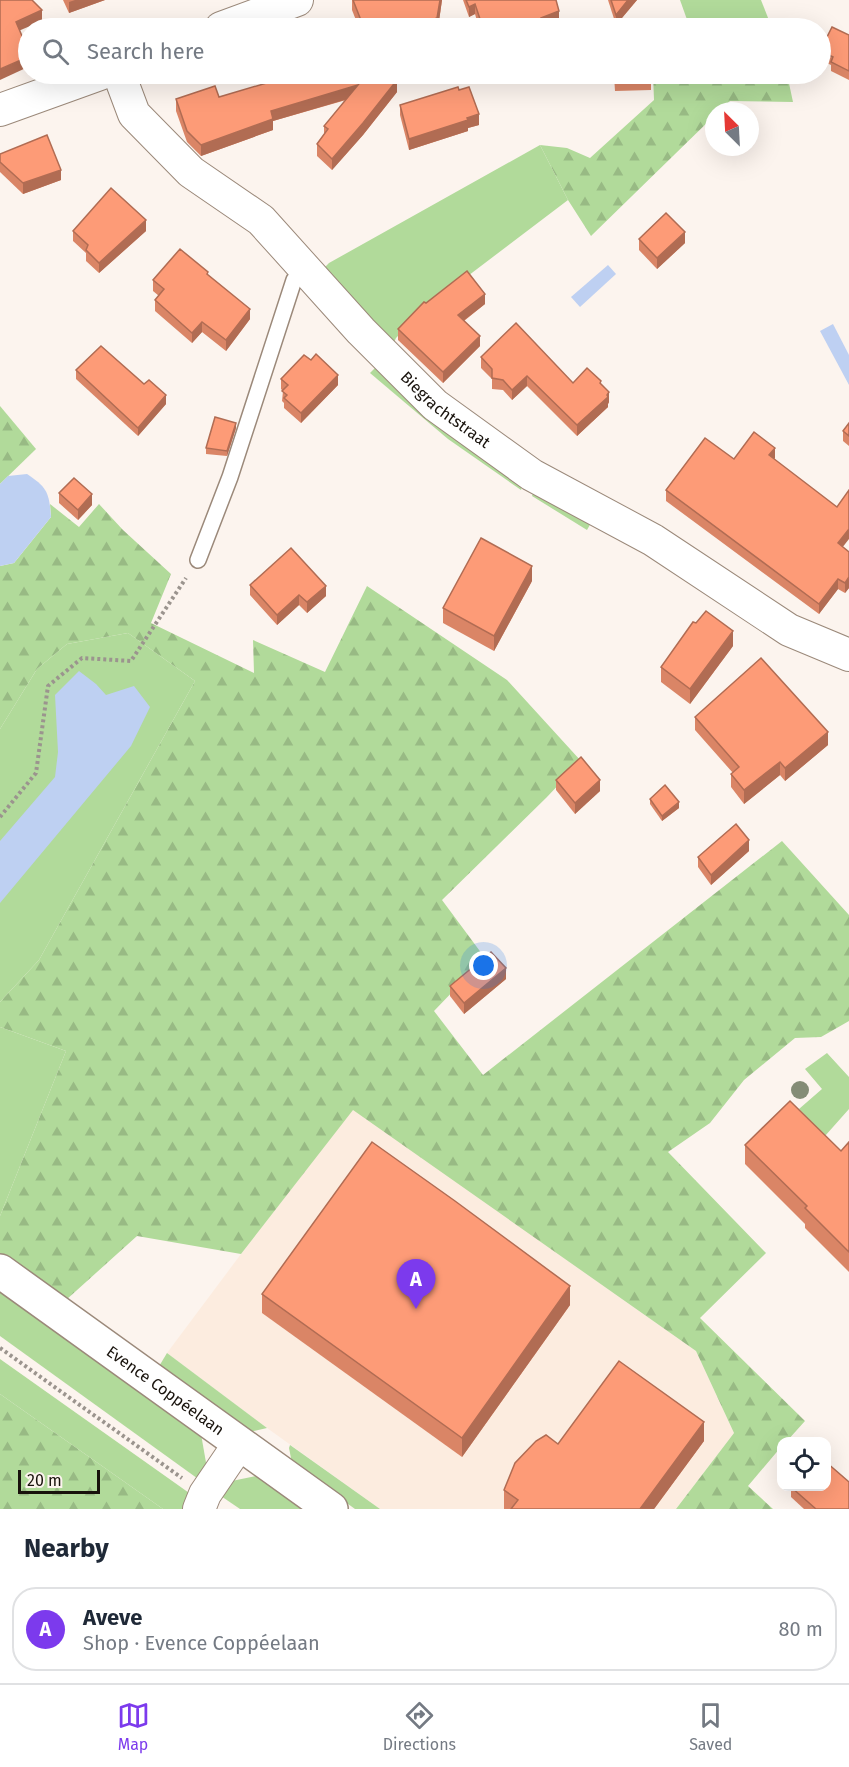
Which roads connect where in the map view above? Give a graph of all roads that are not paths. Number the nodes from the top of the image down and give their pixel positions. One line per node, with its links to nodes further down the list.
1 (297, 0): 2 (street)
2 (248, 18)
3 (72, 84): 5 (street)
4 (123, 84): 6 (street, Biegrachtstraat)
5 (0, 110)
6 (306, 269): 7 (lane); 8 (street, Biegrachtstraat)
7 (198, 560)
8 (849, 655)
9 (0, 1271): 10 (street, Evence Coppéelaan)
10 (239, 1444): 11 (street); 12 (street, Evence Coppéelaan)
11 (202, 1502)
12 (331, 1509)

